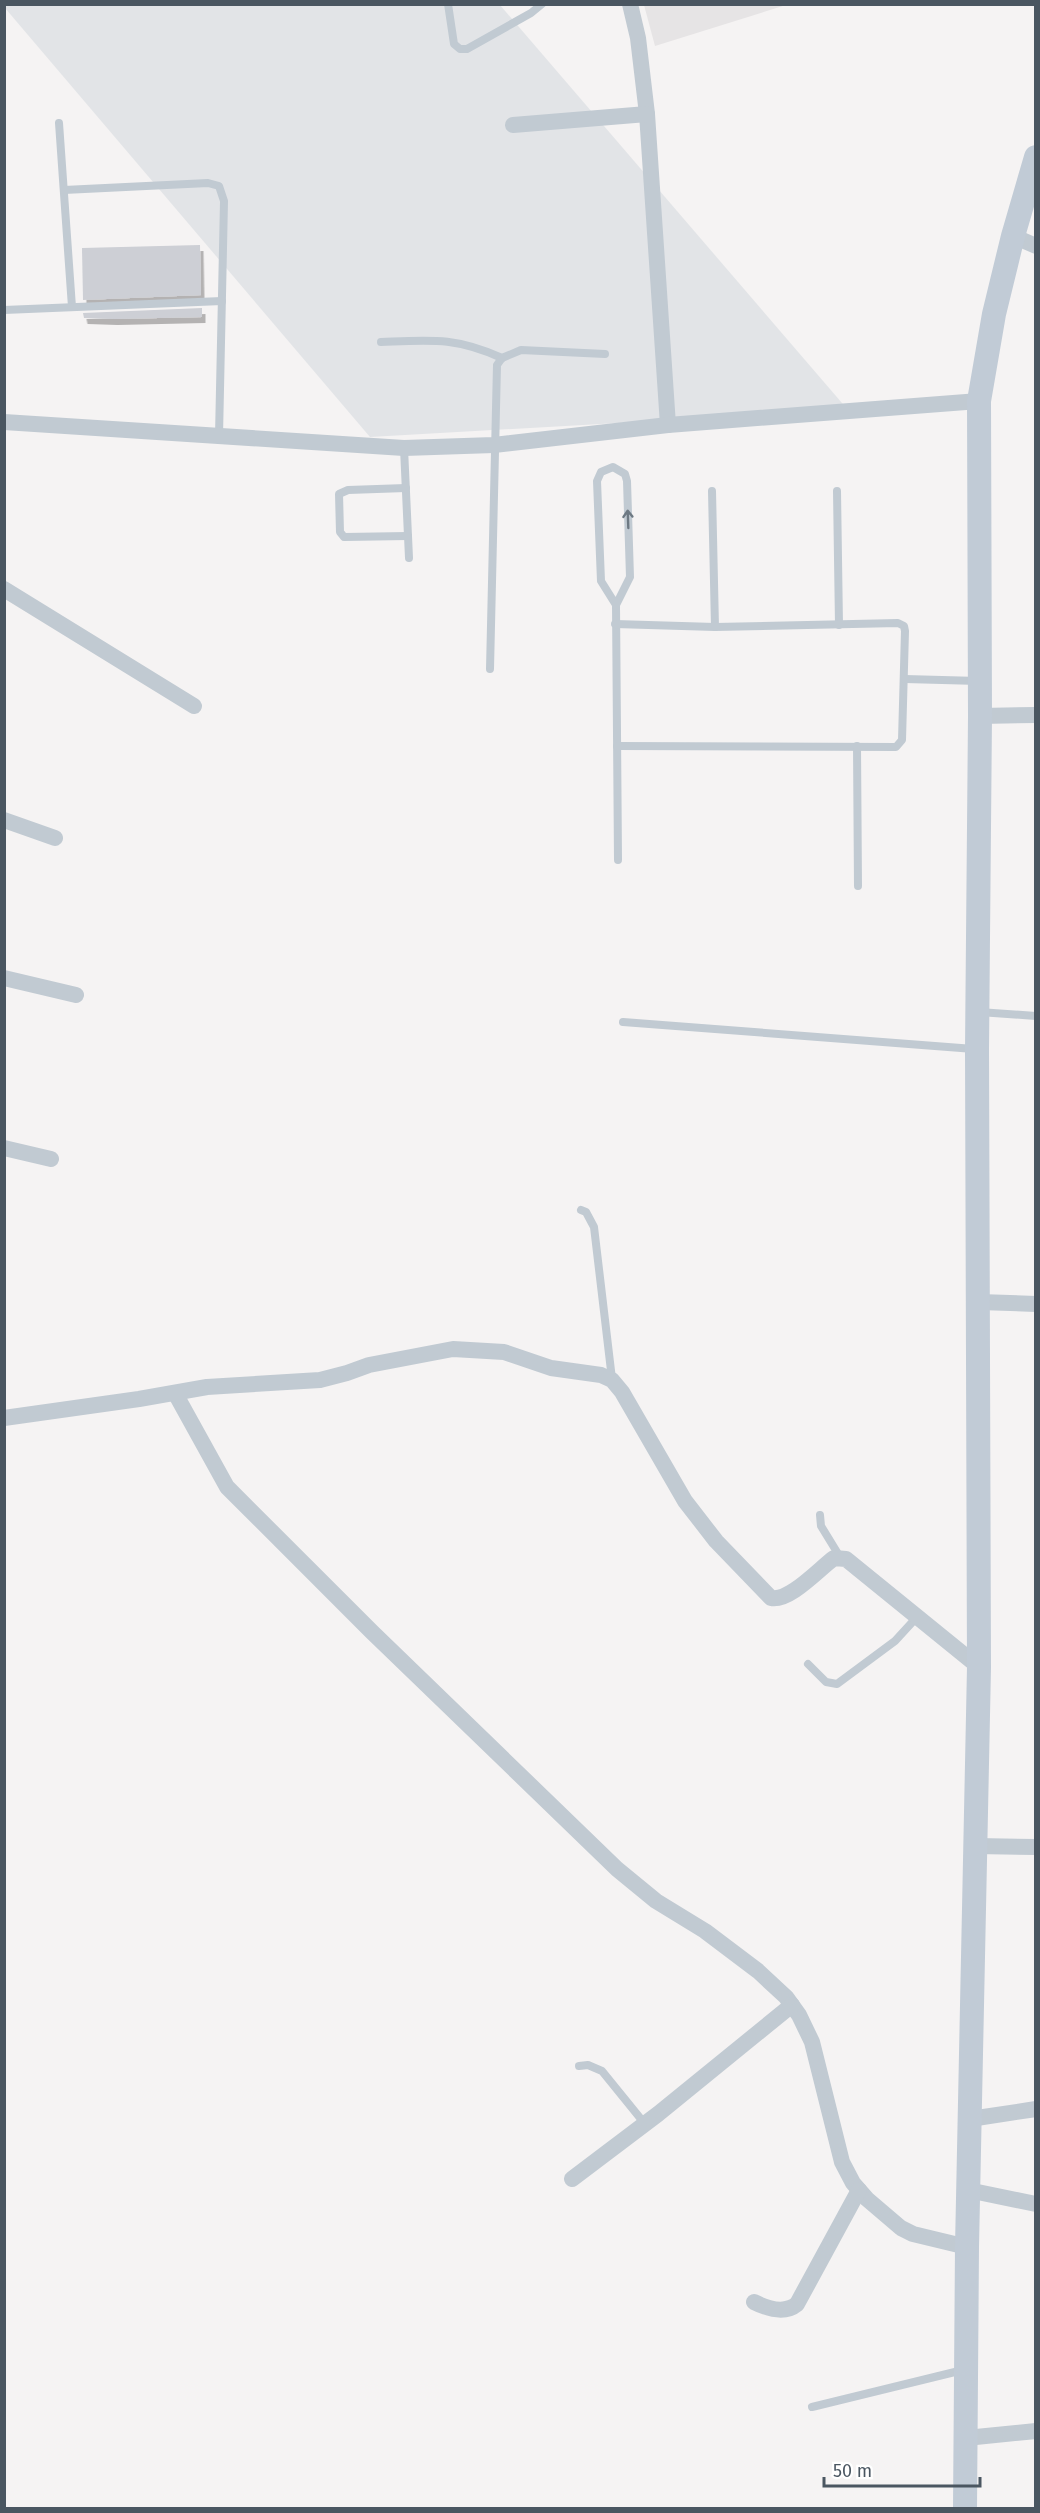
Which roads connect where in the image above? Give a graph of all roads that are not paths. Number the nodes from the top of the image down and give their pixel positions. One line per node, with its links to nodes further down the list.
1 (448, 4): 2 (lane)
2 (542, 4)
3 (630, 4): 4 (street)
4 (647, 114): 6 (street); 19 (street)
5 (59, 123): 8 (lane)
6 (513, 125)
7 (1035, 157): 9 (street)
8 (64, 190): 11 (lane); 12 (lane)
9 (1013, 236): 10 (street); 17 (street)
10 (1035, 246)
11 (222, 302): 12 (lane); 20 (lane)
12 (72, 307): 13 (lane)
13 (4, 310)
14 (381, 342): 16 (lane)
15 (605, 354): 16 (lane)
16 (502, 358): 21 (lane)
17 (979, 401): 19 (street); 35 (street)
18 (4, 422): 20 (street)
19 (668, 425): 21 (street)
20 (219, 436): 22 (street)
21 (494, 445): 22 (street); 33 (lane)
22 (404, 448): 23 (lane)
23 (406, 488): 26 (lane); 26 (lane)
24 (712, 491): 32 (lane)
25 (837, 491): 31 (lane)
26 (408, 536): 27 (lane)
27 (409, 558)
28 (4, 589): 36 (street)
29 (616, 605): 29 (lane, one-way to 29); 30 (lane)
30 (615, 624): 32 (lane); 39 (lane)
31 (839, 625): 32 (lane); 34 (lane)
32 (715, 627)
33 (490, 669)
34 (905, 679): 35 (lane); 40 (lane)
35 (979, 681): 38 (street)
36 (194, 706)
37 (1035, 715): 38 (street)
38 (980, 716): 47 (street)
39 (617, 746): 40 (lane); 43 (lane)
40 (857, 746): 44 (lane)
41 (4, 820): 42 (street)
42 (55, 838)
43 (618, 860)
44 (858, 886)
45 (4, 978): 46 (street)
46 (75, 995)
47 (978, 1012): 48 (lane); 50 (street)
48 (1035, 1016)
49 (623, 1022): 50 (lane)
50 (977, 1050): 54 (street)
51 (4, 1148): 52 (street)
52 (51, 1159)
53 (581, 1210): 56 (lane)
54 (978, 1302): 55 (street); 63 (street)
55 (1035, 1304)
56 (612, 1380): 57 (street); 60 (street)
57 (174, 1393): 58 (street); 66 (street)
58 (4, 1418)
59 (820, 1515): 60 (lane)
60 (840, 1557): 61 (street)
61 (917, 1617): 62 (lane); 63 (street)
62 (808, 1664)
63 (980, 1667): 64 (street)
64 (976, 1846): 65 (street); 69 (street)
65 (1035, 1847)
66 (792, 2005): 70 (street); 72 (street)
67 (579, 2066): 70 (lane)
68 (1035, 2109): 69 (street)
69 (970, 2119): 73 (street)
70 (645, 2124): 71 (street)
71 (572, 2179)
72 (859, 2190): 75 (street); 76 (street)
73 (968, 2190): 74 (street); 75 (street)
74 (1035, 2204)
75 (967, 2247): 77 (street)
76 (754, 2302)
77 (967, 2369): 78 (lane); 80 (street)
78 (812, 2407)
79 (1035, 2431): 80 (street)
80 (966, 2438): 81 (street)
81 (965, 2508)

